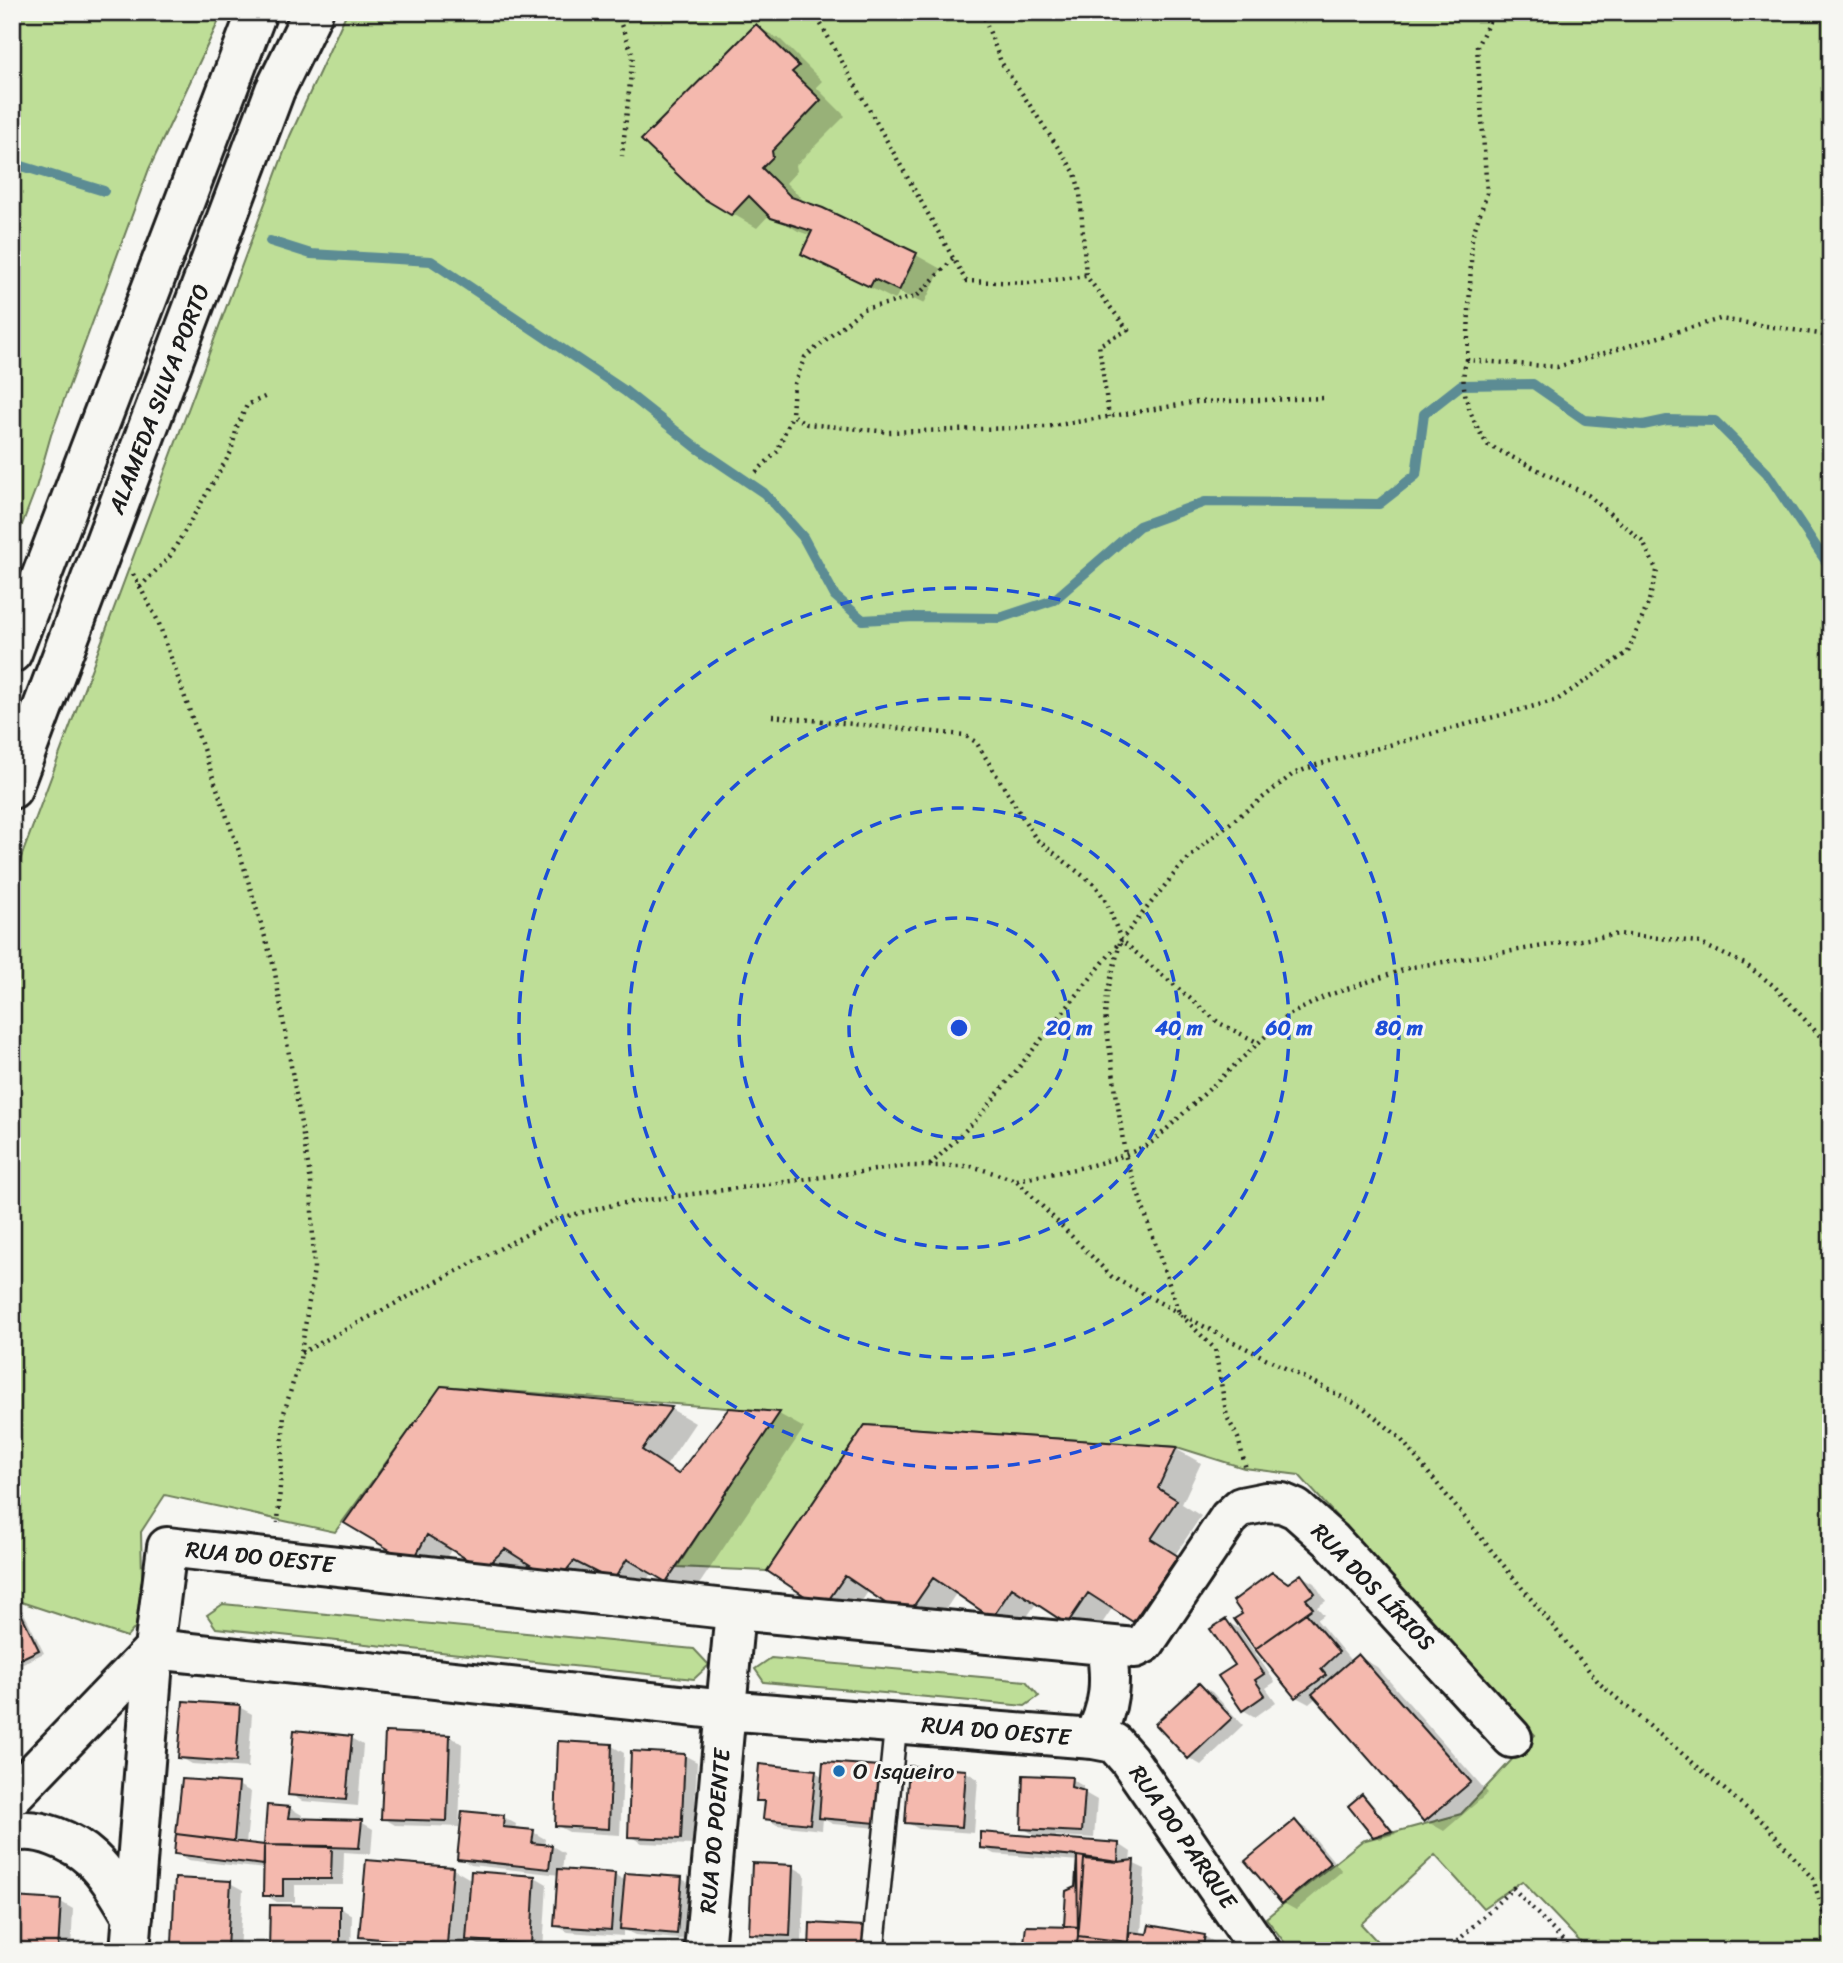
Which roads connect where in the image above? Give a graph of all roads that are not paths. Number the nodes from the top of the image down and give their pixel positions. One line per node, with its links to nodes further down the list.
1 (257, 12): 3 (street, ALAMEDA SILVA PORTO)
2 (313, 12): 4 (street, ALAMEDA SILVA PORTO)
3 (12, 653)
4 (12, 789)
5 (735, 1610): 6 (street, RUA DO OESTE); 7 (street, RUA DO OESTE); 8 (street)
6 (1106, 1647): 10 (street, RUA DOS LÍRIOS); 11 (street, RUA DO OESTE)
7 (155, 1649): 8 (street, RUA DO OESTE); 12 (street); 14 (street)
8 (725, 1710): 9 (street, RUA DO OESTE); 15 (street, RUA DO POENTE)
9 (896, 1723): 11 (street, RUA DO OESTE); 16 (lane)
10 (1512, 1738)
11 (1093, 1739): 17 (street, RUA DO PARQUE)
12 (12, 1796)
13 (12, 1833): 14 (street)
14 (132, 1934)
15 (704, 1951)
16 (873, 1951)
17 (1261, 1951)

